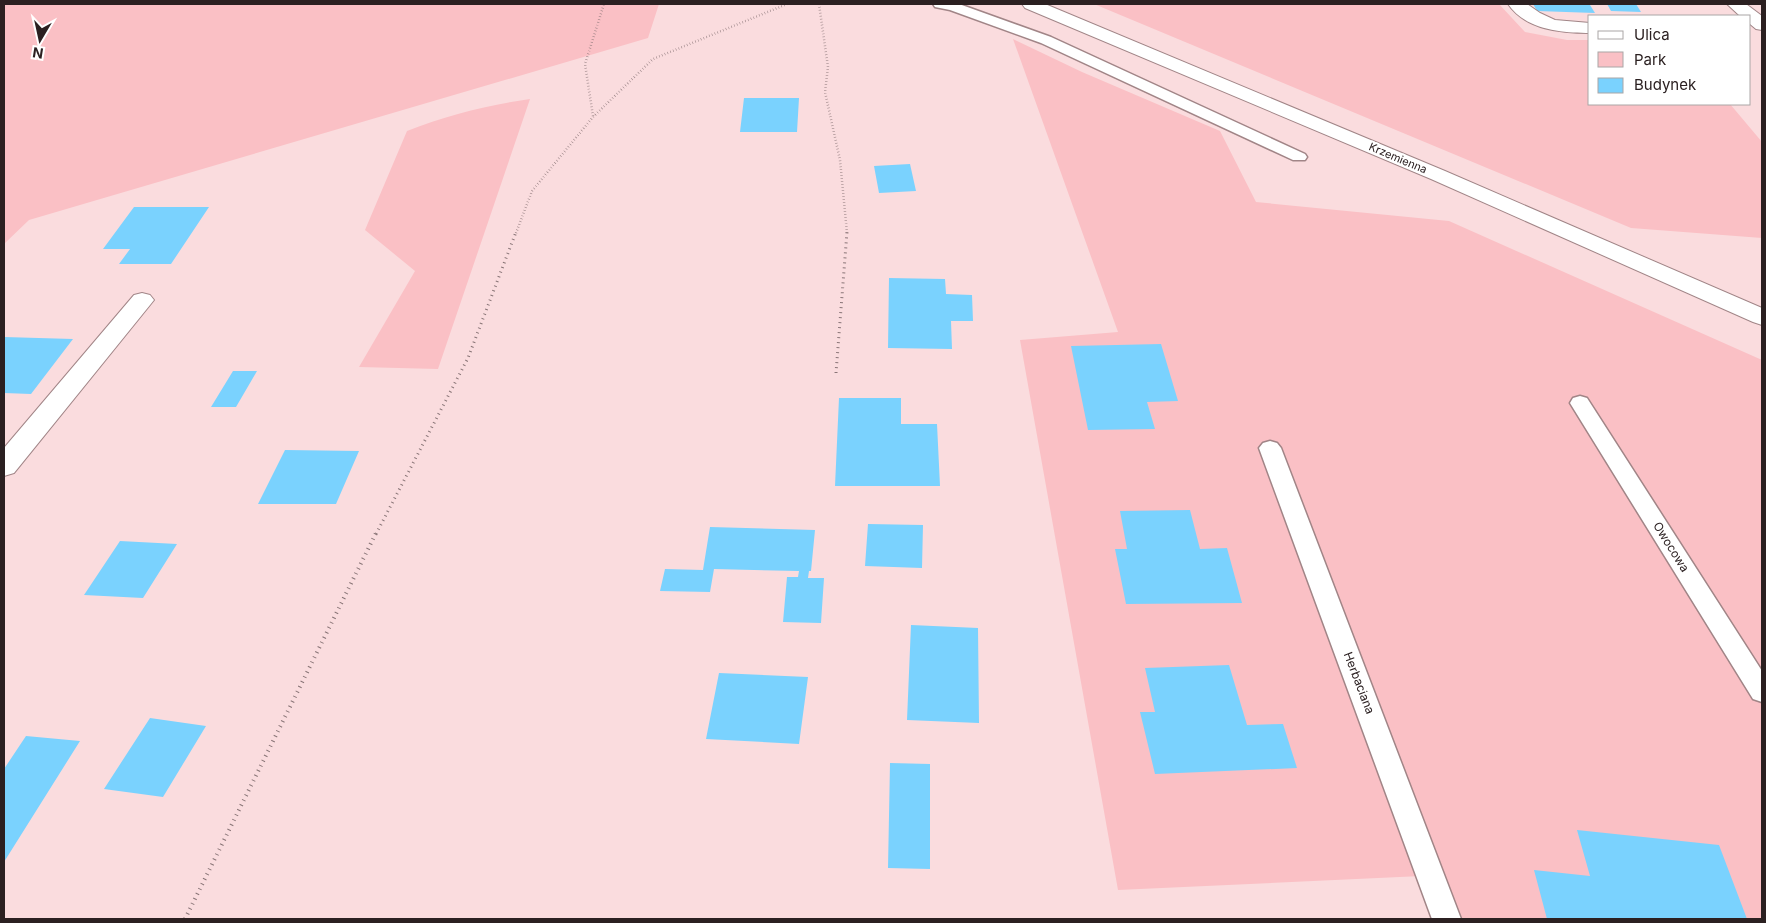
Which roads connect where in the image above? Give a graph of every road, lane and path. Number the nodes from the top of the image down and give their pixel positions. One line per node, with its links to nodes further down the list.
1 (604, 4): 12 (path)
2 (787, 4): 12 (path)
3 (819, 4): 16 (path)
4 (940, 4): 13 (lane)
5 (1031, 4): 15 (main road, Krzemienna)
6 (1518, 4): 11 (main road)
7 (1736, 4): 8 (main road)
8 (1750, 15)
9 (1751, 16): 10 (main road)
10 (1762, 25)
11 (1588, 28)
12 (593, 117): 21 (path)
13 (1299, 157)
14 (142, 300): 19 (main road)
15 (1762, 317)
16 (836, 373)
17 (1580, 403): 20 (lane, Owocowa)
18 (1270, 448): 22 (lane, Herbaciana)
19 (4, 466)
20 (1762, 692)
21 (185, 919)
22 (1447, 919)

